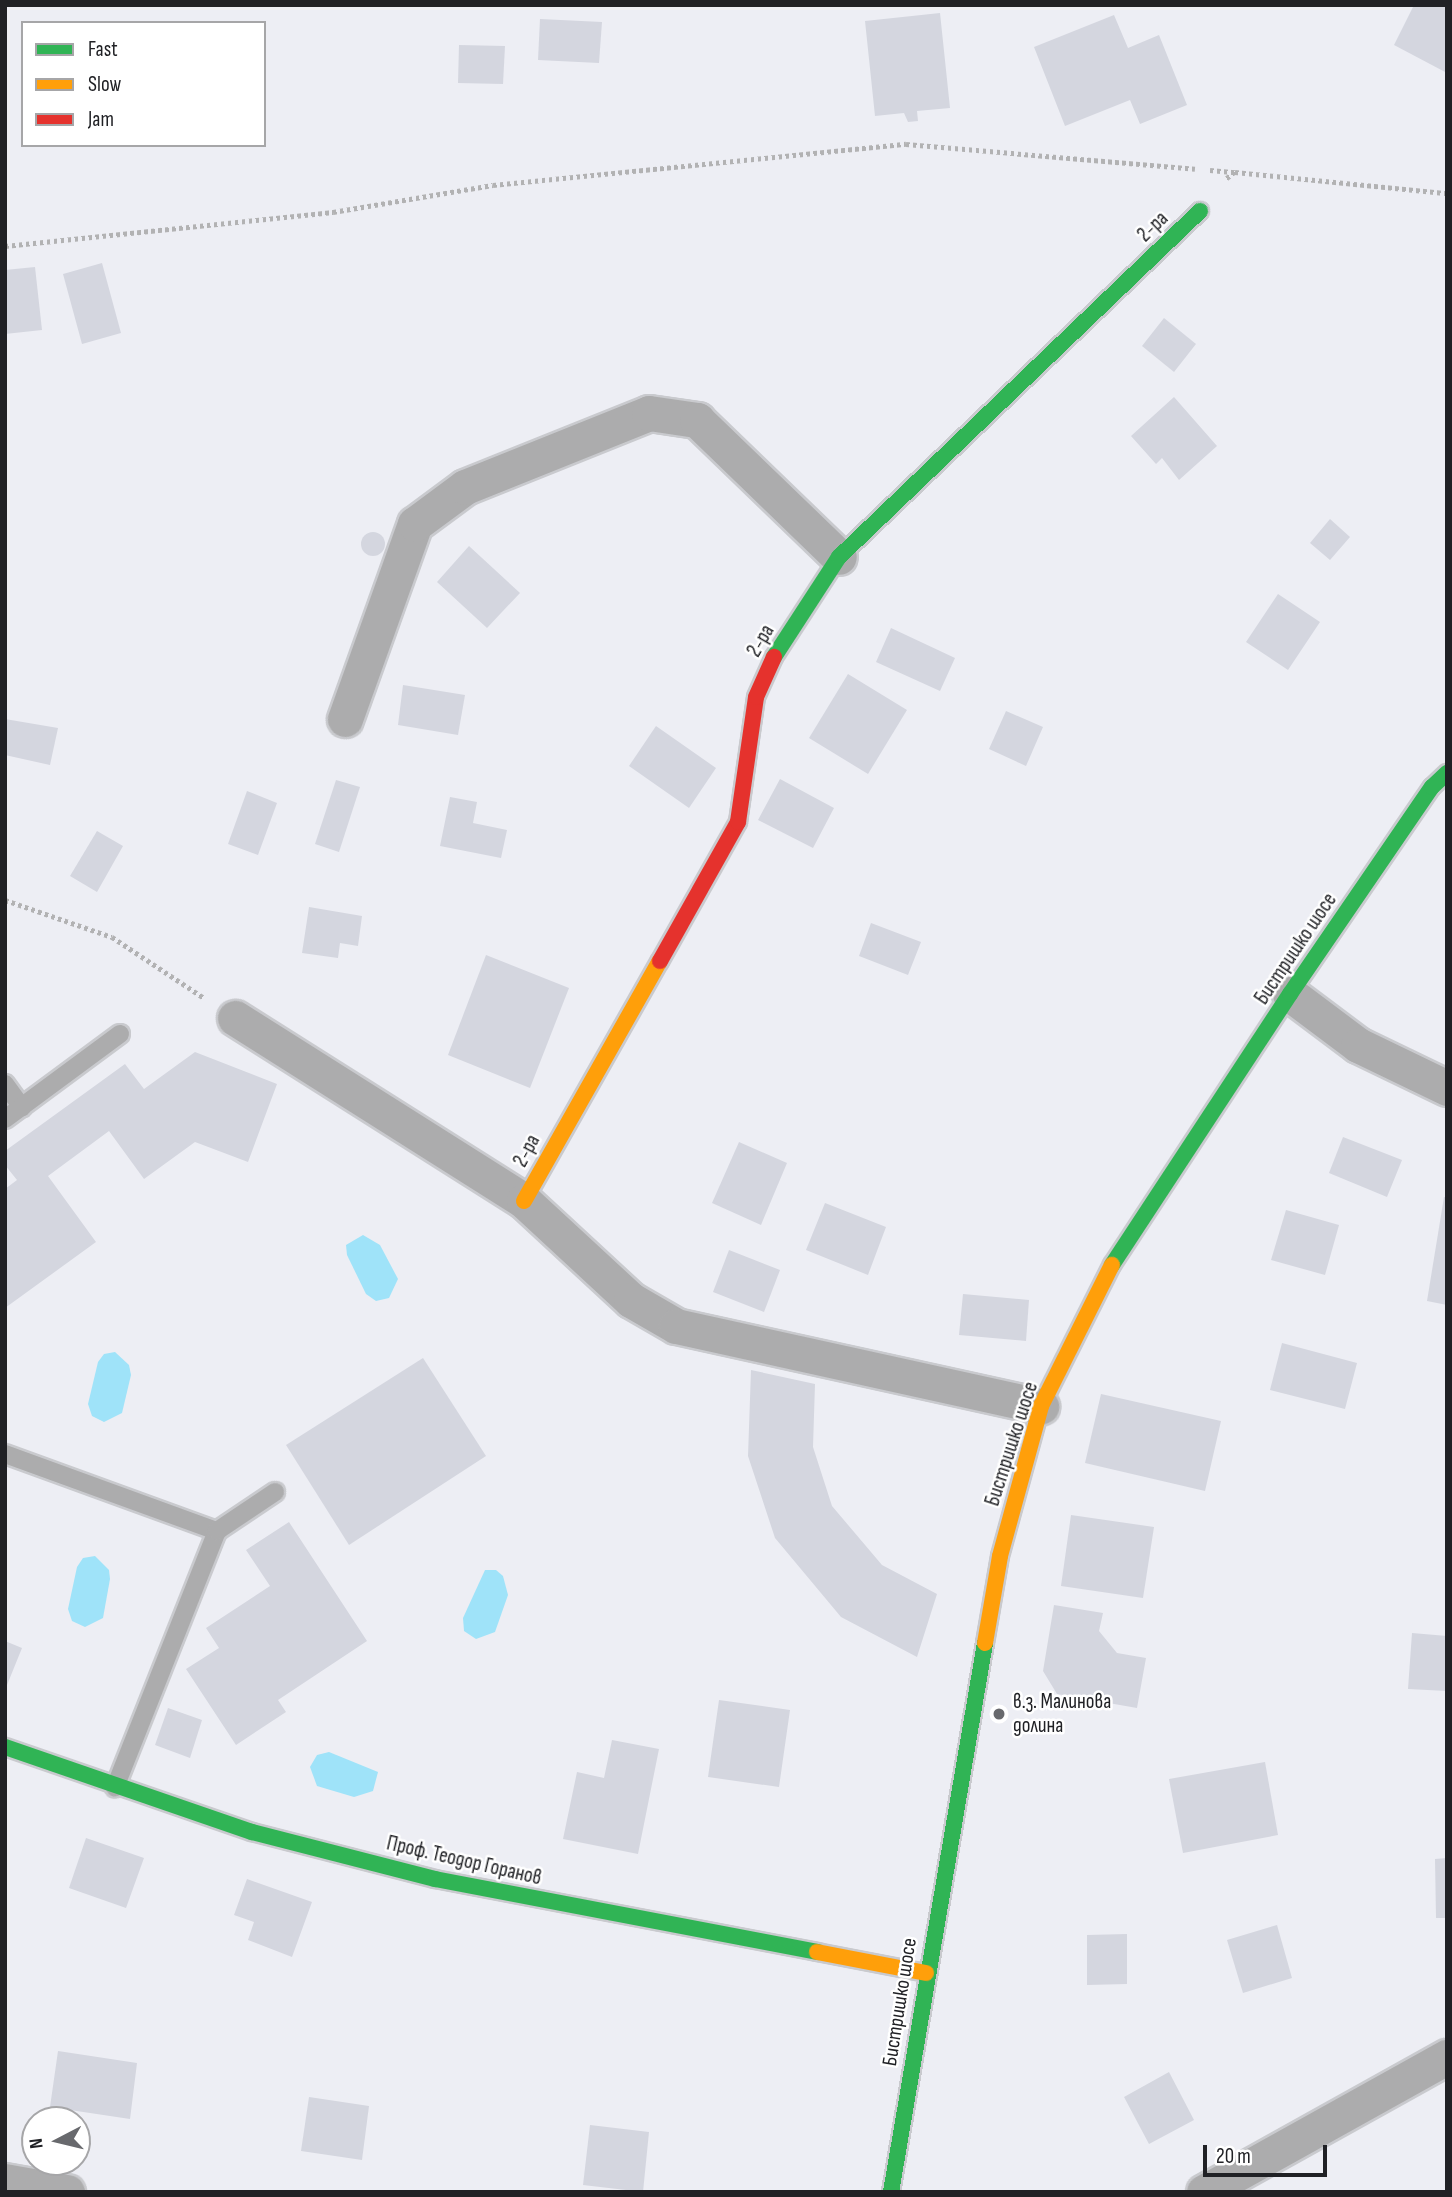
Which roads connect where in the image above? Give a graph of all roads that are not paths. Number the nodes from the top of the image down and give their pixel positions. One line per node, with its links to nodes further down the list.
1 (1200, 211): 2 (street, 2-ра)
2 (839, 557): 3 (street); 12 (street, 2-ра)
3 (345, 719)
4 (1447, 773): 5 (street, Бистришко шосе)
5 (1290, 994): 9 (street); 13 (street, Бистришко шосе)
6 (234, 1018): 12 (street)
7 (120, 1034): 10 (lane)
8 (5, 1084): 10 (lane)
9 (1447, 1088)
10 (22, 1107): 11 (lane)
11 (5, 1119)
12 (524, 1201): 13 (street)
13 (1041, 1406): 19 (street, Бистришко шосе)
14 (5, 1454): 16 (lane)
15 (275, 1492): 16 (lane)
16 (217, 1531): 18 (lane)
17 (5, 1747): 18 (street, Проф. Теодор Горанов)
18 (115, 1787): 19 (street, Проф. Теодор Горанов)
19 (926, 1973): 23 (street, Бистришко шосе)
20 (1447, 2057): 24 (street)
21 (5, 2181): 22 (street)
22 (67, 2192)
23 (891, 2192)
24 (1204, 2192)

